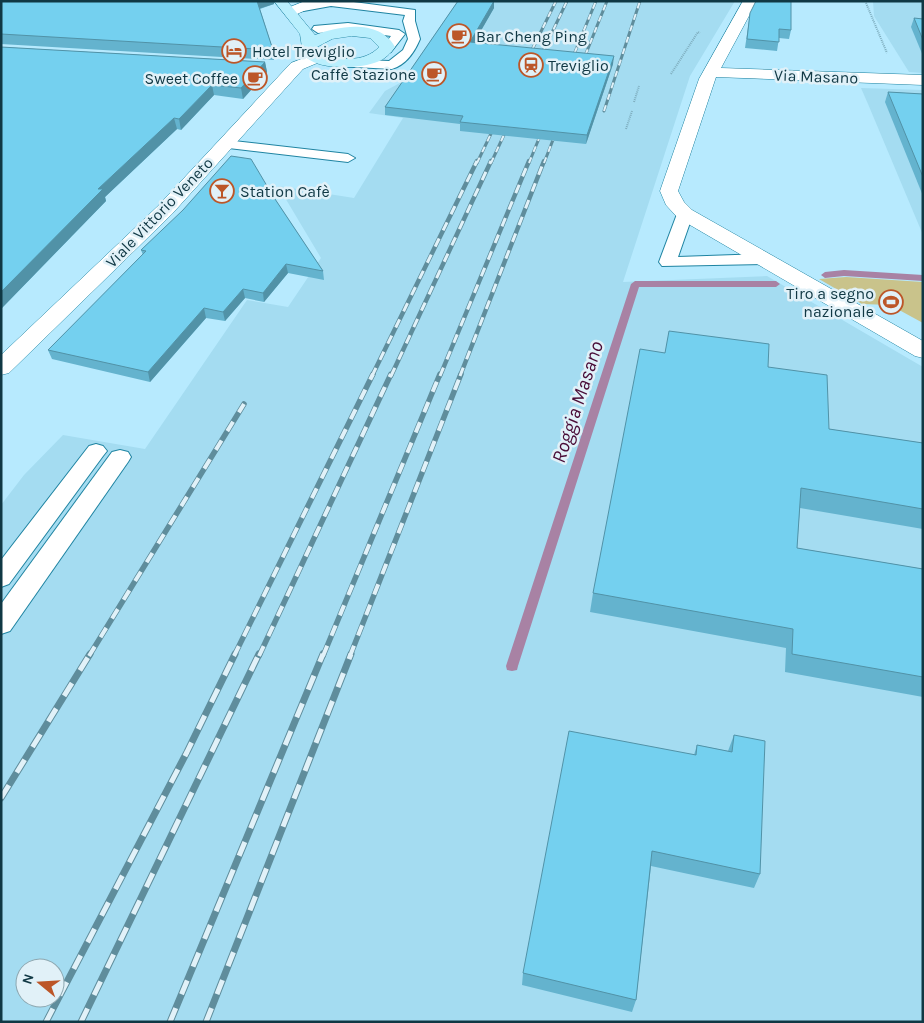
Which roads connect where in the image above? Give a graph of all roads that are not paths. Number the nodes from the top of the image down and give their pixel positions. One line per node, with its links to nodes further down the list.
1 (318, 1): 4 (street)
2 (402, 1): 5 (lane)
3 (750, 1): 13 (street)
4 (286, 6): 5 (lane); 6 (street); 9 (street)
5 (410, 16): 10 (lane)
6 (318, 28): 7 (street); 8 (lane)
7 (358, 32): 8 (street); 9 (street)
8 (386, 49): 10 (street)
9 (314, 51): 10 (street); 11 (street, Viale Vittorio Veneto)
10 (340, 63)
11 (297, 66): 12 (street); 15 (street, Viale Vittorio Veneto)
12 (274, 67)
13 (710, 72): 14 (street, Via Masano); 17 (street)
14 (923, 80)
15 (225, 144): 16 (lane); 20 (street, Viale Vittorio Veneto)
16 (348, 158)
17 (680, 210): 18 (street); 18 (lane)
18 (764, 259): 19 (street)
19 (923, 351)
20 (1, 368)
21 (96, 451): 23 (lane)
22 (120, 456): 24 (lane)
23 (1, 578)
24 (1, 624)

